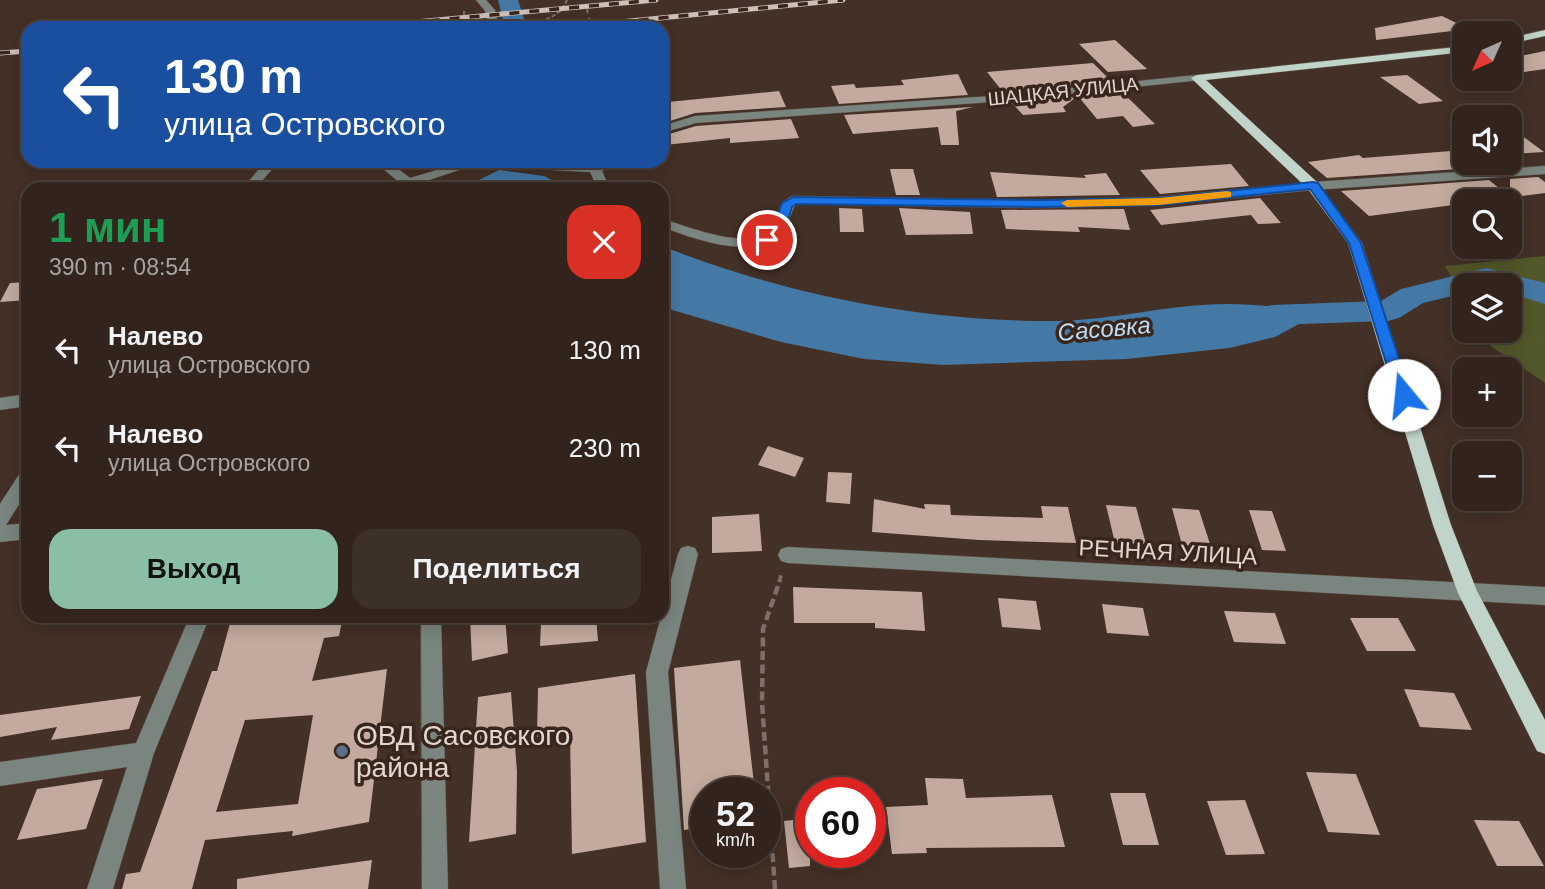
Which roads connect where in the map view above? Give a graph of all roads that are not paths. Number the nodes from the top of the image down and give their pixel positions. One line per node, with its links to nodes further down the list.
1 (481, 0): 2 (street)
2 (493, 21)
3 (1545, 33): 4 (main road)
4 (1522, 38)
5 (1452, 50): 6 (main road, ШАЦКАЯ УЛИЦА)
6 (1197, 78): 7 (street, ШАЦКАЯ УЛИЦА); 19 (main road)
7 (669, 128)
8 (267, 168): 15 (street)
9 (389, 168): 16 (street)
10 (460, 168): 17 (street)
11 (581, 168): 13 (street)
12 (598, 168): 13 (street)
13 (595, 169): 18 (street)
14 (1545, 170): 19 (street)
15 (254, 182)
16 (406, 182)
17 (422, 182)
18 (601, 182)
19 (1313, 186): 20 (street); 29 (main road)
20 (669, 225)
21 (21, 401): 22 (street)
22 (0, 404)
23 (21, 486): 24 (street)
24 (0, 520)
25 (21, 532): 26 (street)
26 (0, 534)
27 (688, 554): 38 (street)
28 (788, 555): 29 (street, РЕЧНАЯ УЛИЦА)
29 (1468, 593): 30 (street, РЕЧНАЯ УЛИЦА); 33 (main road)
30 (1545, 596)
31 (197, 623): 34 (street)
32 (431, 623): 37 (street)
33 (1545, 743)
34 (143, 753): 35 (street); 36 (street)
35 (0, 774)
36 (100, 889)
37 (435, 889)
38 (673, 889)

